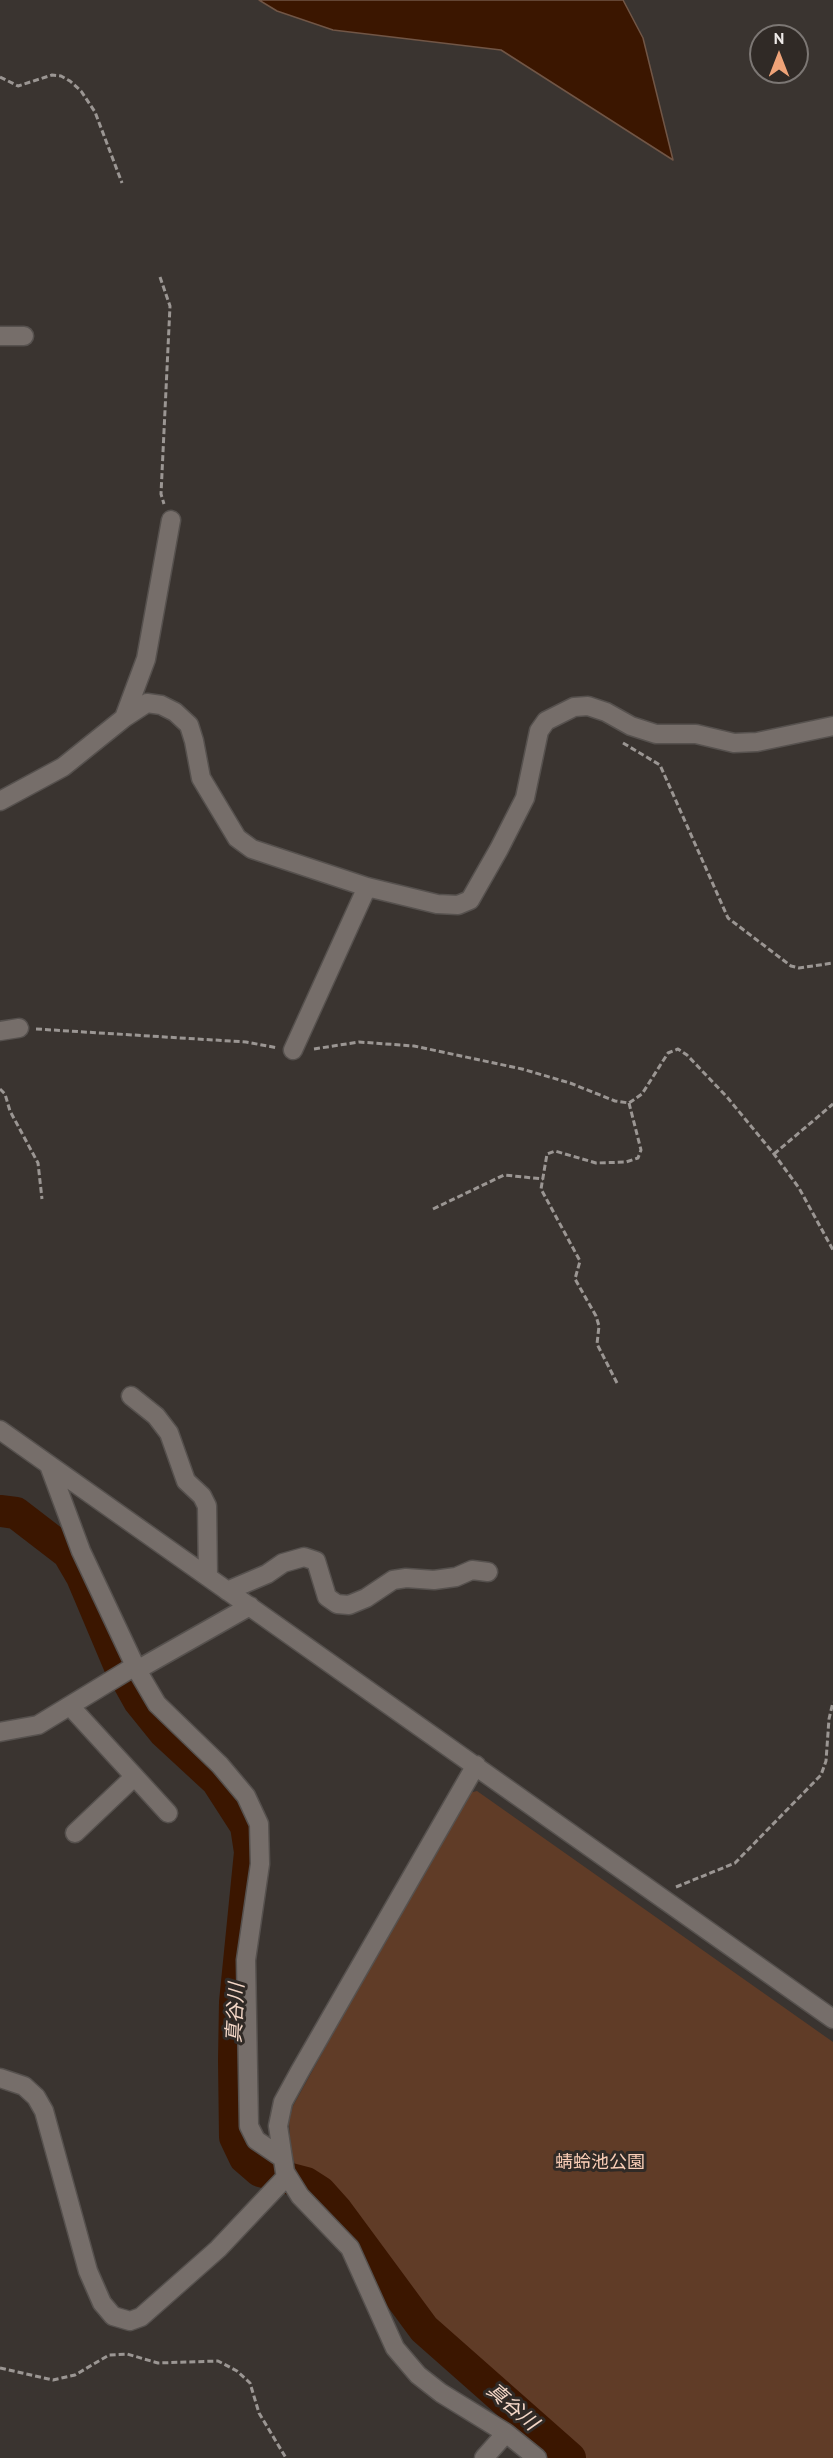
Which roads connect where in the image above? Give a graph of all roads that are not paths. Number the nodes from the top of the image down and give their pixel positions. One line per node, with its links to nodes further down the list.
1 (0, 336): 2 (street)
2 (24, 336)
3 (171, 519): 4 (street)
4 (124, 717): 6 (street); 7 (street)
5 (833, 726): 7 (street)
6 (0, 801)
7 (368, 887): 10 (street)
8 (19, 1028): 9 (street)
9 (0, 1031)
10 (293, 1050)
11 (131, 1396): 15 (street)
12 (0, 1430): 13 (street)
13 (49, 1465): 15 (street); 18 (street)
14 (488, 1572): 16 (street)
15 (208, 1576): 16 (street)
16 (227, 1591): 17 (street)
17 (250, 1606): 18 (street); 21 (street)
18 (136, 1668): 19 (street); 27 (street)
19 (70, 1706): 20 (street); 22 (street)
20 (0, 1732)
21 (476, 1765): 25 (street); 27 (street)
22 (134, 1777): 23 (street); 24 (street)
23 (168, 1813)
24 (75, 1833)
25 (833, 2019)
26 (0, 2078): 28 (street)
27 (281, 2157): 28 (street)
28 (287, 2176): 29 (street)
29 (506, 2433): 30 (street); 31 (street)
30 (484, 2458)
31 (537, 2458)

